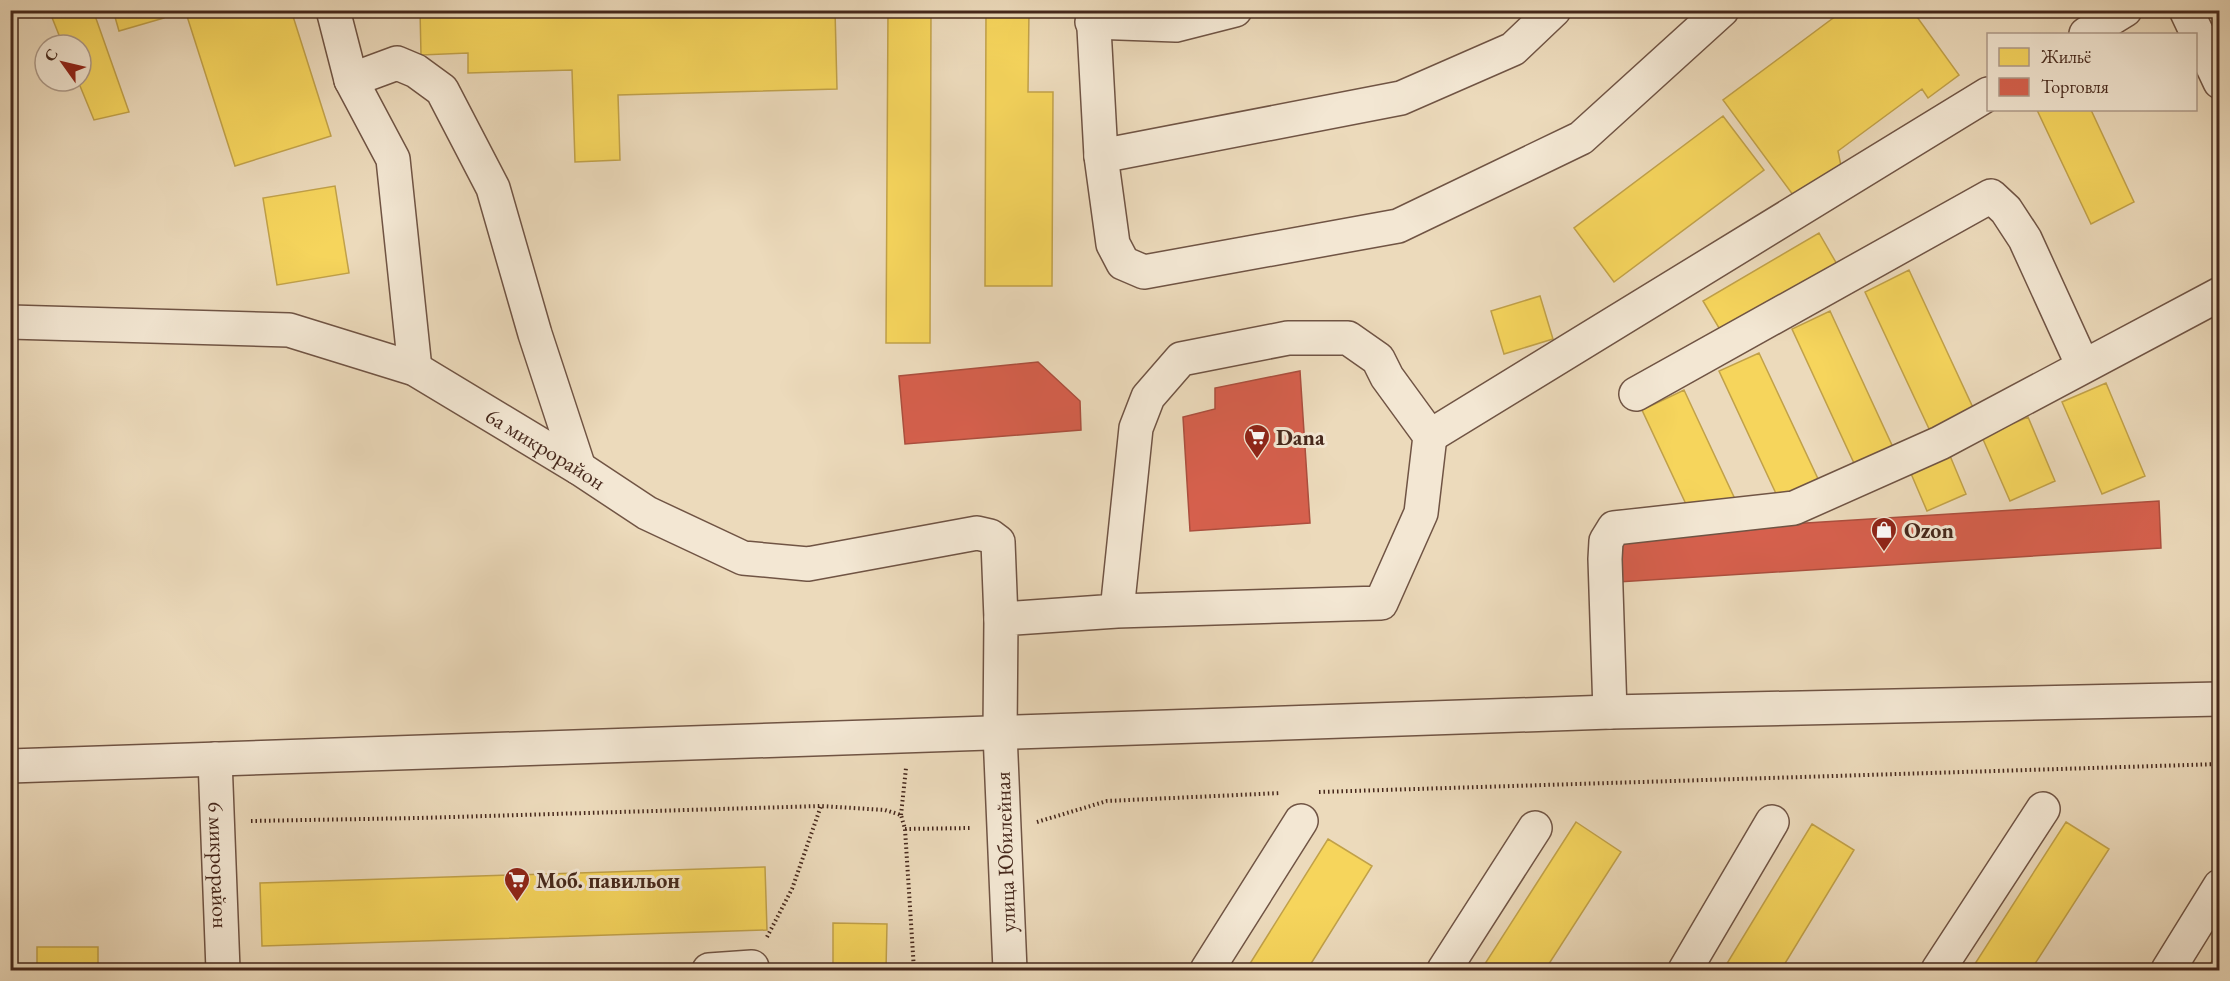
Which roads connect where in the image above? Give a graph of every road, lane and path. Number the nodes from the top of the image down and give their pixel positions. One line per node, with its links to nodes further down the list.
1 (333, 10): 11 (street)
2 (1235, 10): 7 (street)
3 (1554, 10): 14 (street)
4 (1722, 10): 14 (street)
5 (2125, 10): 8 (street)
6 (2186, 10): 10 (street)
7 (1092, 16): 14 (street)
8 (2088, 33)
9 (2197, 33): 12 (street)
10 (2197, 33)
11 (351, 80): 18 (street); 21 (street)
12 (2220, 82)
13 (1987, 95): 20 (street)
14 (1101, 156)
15 (2220, 294): 17 (street)
16 (10, 322): 18 (street, 6а микрорайон)
17 (2083, 366): 19 (street); 25 (street)
18 (416, 369): 21 (street, 6а микрорайон)
19 (1636, 394)
20 (1430, 436): 22 (street); 22 (street)
21 (579, 468): 23 (street, 6а микрорайон)
22 (1117, 611): 23 (street)
23 (1001, 619): 26 (street, улица Юбилейная)
24 (2220, 699): 25 (street)
25 (1610, 712): 26 (street)
26 (1000, 733): 27 (street); 38 (street, улица Юбилейная)
27 (909, 735): 28 (street); 35 (path)
28 (215, 759): 30 (street); 36 (street, 6 микрорайон)
29 (2220, 764): 31 (path)
30 (10, 766)
31 (1314, 792)
32 (821, 806): 35 (path); 36 (path); 42 (path)
33 (1296, 807): 38 (path); 47 (street)
34 (2043, 809): 50 (street)
35 (901, 815): 40 (path)
36 (217, 821): 43 (street, 6 микрорайон)
37 (1772, 822): 49 (street)
38 (1004, 828): 40 (path); 46 (street, улица Юбилейная)
39 (1535, 828): 48 (street)
40 (905, 829): 45 (path)
41 (2220, 886): 51 (street)
42 (752, 969): 44 (street)
43 (223, 970)
44 (709, 970)
45 (914, 970)
46 (1010, 970)
47 (1207, 970)
48 (1444, 970)
49 (1685, 970)
50 (1938, 970)
51 (2168, 970)

